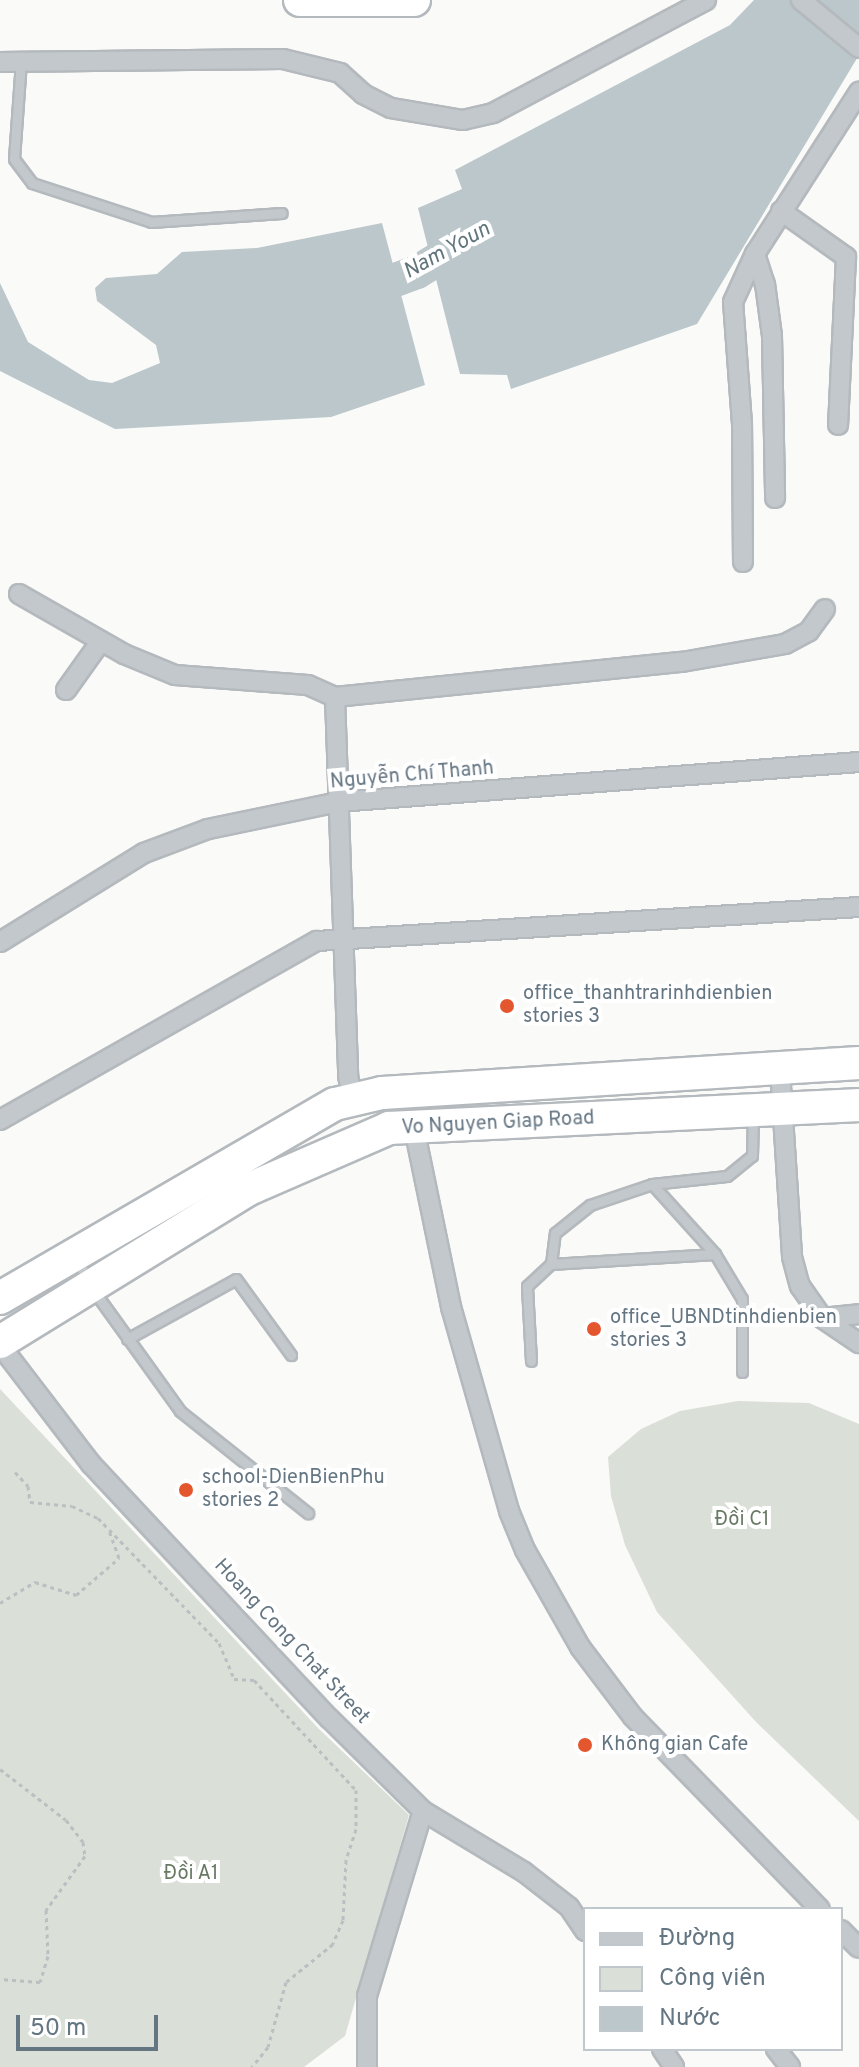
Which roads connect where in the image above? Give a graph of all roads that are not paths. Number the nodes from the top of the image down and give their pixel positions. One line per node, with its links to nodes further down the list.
1 (300, 0): 2 (highway)
2 (414, 0)
3 (706, 0): 6 (street)
4 (801, 0): 5 (street)
5 (855, 45)
6 (21, 61): 7 (street); 10 (lane)
7 (0, 62)
8 (859, 92): 9 (street)
9 (781, 211): 11 (street); 12 (street)
10 (282, 213)
11 (755, 254): 13 (street); 14 (street)
12 (838, 425)
13 (775, 498)
14 (743, 562)
15 (19, 594): 17 (street)
16 (825, 609): 19 (street)
17 (101, 641): 18 (street); 19 (street)
18 (66, 690)
19 (335, 697): 21 (street)
20 (859, 762): 21 (street, Nguyễn Chí Thanh)
21 (338, 802): 23 (street); 24 (street, Nguyễn Chí Thanh)
22 (859, 907): 23 (street)
23 (344, 939): 28 (street); 32 (street)
24 (0, 942)
25 (859, 1063): 26 (highway, Vo Nguyen Giap Road)
26 (780, 1070): 27 (highway, Vo Nguyen Giap Road); 30 (street)
27 (615, 1080): 28 (highway, Vo Nguyen Giap Road); 31 (highway)
28 (353, 1100): 35 (highway, Vo Nguyen Giap Road)
29 (859, 1105): 30 (highway, Vo Nguyen Giap Road)
30 (768, 1110): 31 (highway, Vo Nguyen Giap Road); 34 (lane); 41 (street)
31 (617, 1118): 33 (highway, Vo Nguyen Giap Road)
32 (0, 1120)
33 (414, 1128): 38 (highway, Vo Nguyen Giap Road); 50 (street)
34 (652, 1184): 36 (lane); 37 (lane)
35 (74, 1252): 38 (lane); 39 (highway, Vo Nguyen Giap Road)
36 (715, 1254): 37 (lane); 47 (lane)
37 (551, 1264): 46 (lane)
38 (91, 1287): 42 (lane); 43 (highway, Vo Nguyen Giap Road)
39 (0, 1298)
40 (859, 1314): 41 (street)
41 (822, 1318): 44 (street)
42 (127, 1339): 45 (lane); 48 (lane)
43 (0, 1343): 49 (street, Hoang Cong Chat Street)
44 (859, 1343)
45 (291, 1355)
46 (531, 1361)
47 (742, 1372)
48 (308, 1513)
49 (423, 1811): 51 (street, Hoang Cong Chat Street); 55 (street)
50 (818, 1907)
51 (583, 1928)
52 (843, 1932): 53 (street)
53 (859, 1948)
54 (778, 2051): 56 (street)
55 (367, 2067)
56 (790, 2067)

